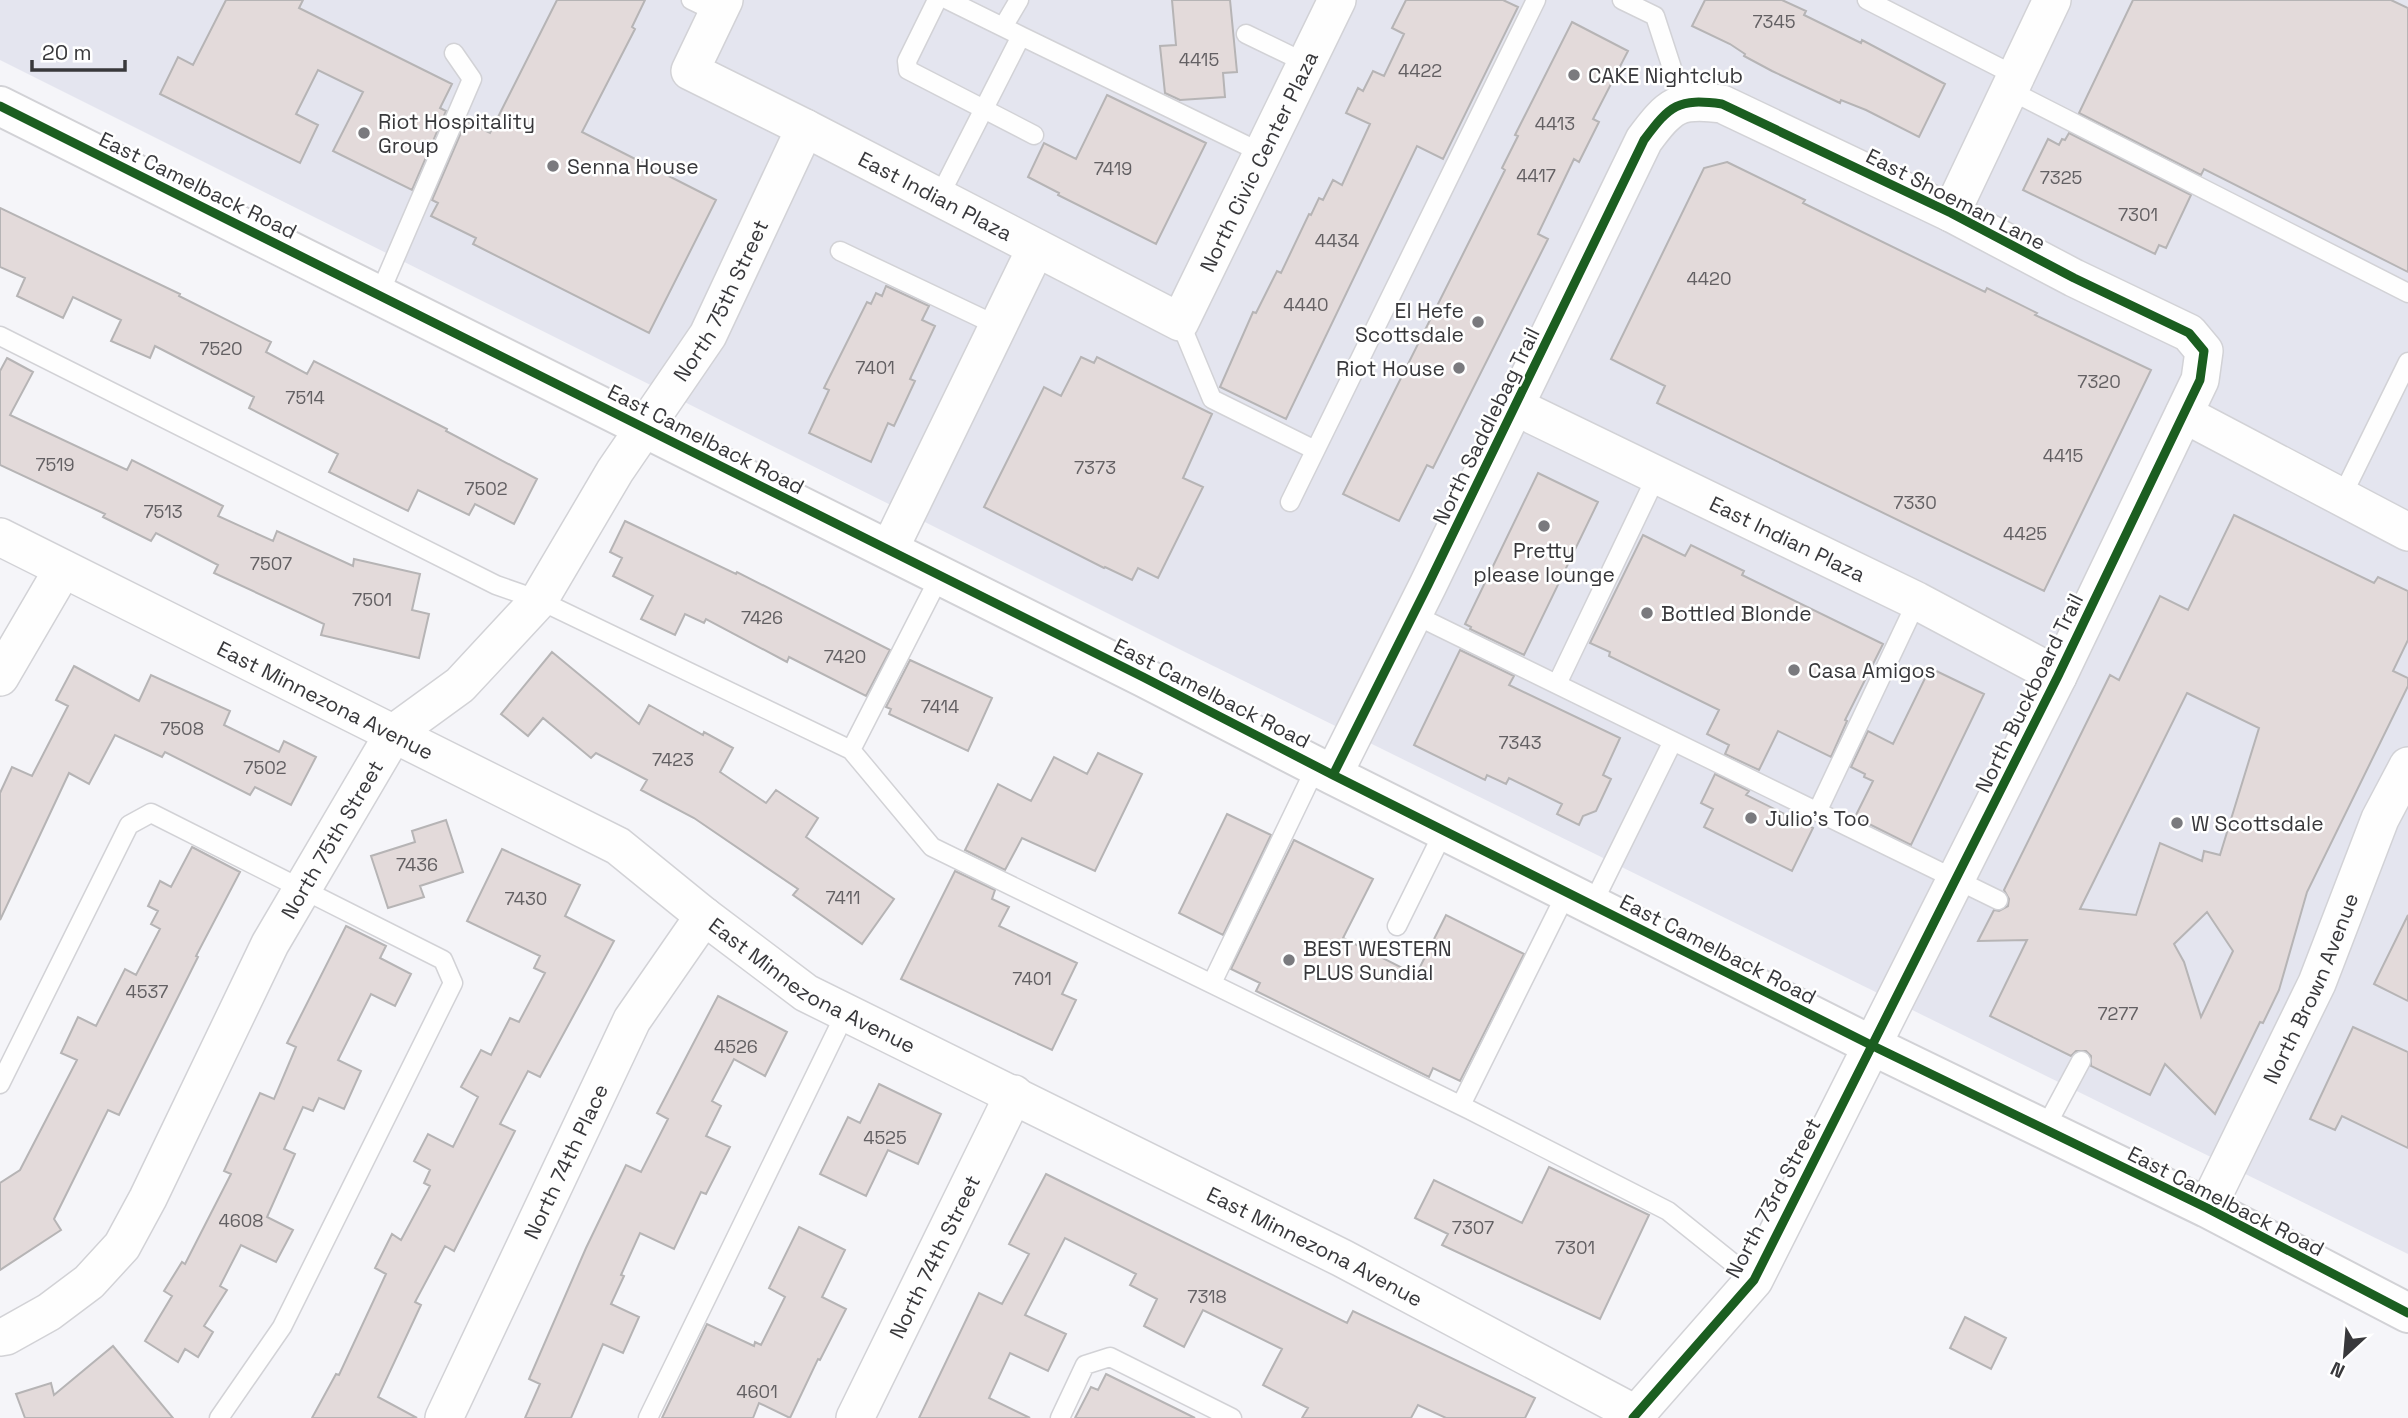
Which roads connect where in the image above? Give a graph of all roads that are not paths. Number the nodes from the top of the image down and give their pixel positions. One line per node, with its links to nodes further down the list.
1 (937, 0): 19 (lane)
2 (948, 0): 10 (lane)
3 (1018, 0): 11 (lane)
4 (1337, 0): 15 (street, North Civic Center Plaza)
5 (1536, 0): 37 (lane)
6 (1622, 0): 17 (lane)
7 (1867, 0): 16 (lane)
8 (2052, 0): 16 (street)
9 (711, 4): 20 (street, East Indian Plaza)
10 (966, 4): 11 (lane)
11 (1003, 27): 13 (lane)
12 (1246, 34): 15 (lane)
13 (1021, 36): 19 (lane); 22 (lane)
14 (454, 53): 28 (lane)
15 (1306, 64): 22 (street, North Civic Center Plaza)
16 (2013, 83): 24 (street); 27 (lane)
17 (1683, 102): 24 (street, East Shoeman Lane); 34 (street, North Saddlebag Trail)
18 (0, 106): 28 (main road, East Camelback Road)
19 (984, 109): 21 (lane); 23 (lane)
20 (805, 128): 23 (street, East Indian Plaza); 36 (street, North 75th Street)
21 (1034, 135)
22 (1262, 153): 29 (street, North Civic Center Plaza)
23 (939, 197): 25 (street, East Indian Plaza)
24 (1951, 214): 32 (street, East Shoeman Lane)
25 (1036, 248): 29 (street, East Indian Plaza); 30 (street)
26 (840, 251): 30 (lane)
27 (2408, 293)
28 (379, 295): 36 (main road, East Camelback Road)
29 (1180, 322): 37 (lane)
30 (998, 327): 43 (street)
31 (0, 336): 46 (lane)
32 (2204, 351): 35 (street, North Buckboard Trail)
33 (2408, 362): 39 (lane)
34 (1514, 406): 38 (street, East Indian Plaza); 48 (street, North Saddlebag Trail)
35 (2184, 414): 39 (street); 49 (street, North Buckboard Trail)
36 (645, 428): 43 (main road, East Camelback Road); 46 (street, North 75th Street)
37 (1315, 450): 40 (lane)
38 (1657, 475): 47 (street, East Indian Plaza); 51 (lane)
39 (2343, 496): 41 (street)
40 (1290, 502)
41 (2408, 532)
42 (0, 537): 44 (street, East Minnezona Avenue)
43 (889, 550): 45 (main road, East Camelback Road)
44 (63, 569): 50 (street); 52 (street, East Minnezona Avenue)
45 (940, 576): 54 (lane); 56 (main road, East Camelback Road)
46 (539, 600): 52 (street, North 75th Street); 54 (lane)
47 (1917, 601): 49 (street, East Indian Plaza); 57 (lane)
48 (1413, 614): 51 (lane); 56 (street, North Saddlebag Trail)
49 (2058, 676): 59 (street, North Buckboard Trail)
50 (0, 677)
51 (1557, 684): 53 (lane)
52 (394, 733): 60 (street, North 75th Street); 63 (street, East Minnezona Avenue)
53 (1673, 741): 57 (lane); 61 (lane)
54 (851, 750): 65 (lane)
55 (2408, 766): 73 (street, North Brown Avenue)
56 (1324, 771): 58 (main road, East Camelback Road); 65 (lane)
57 (1818, 810): 59 (lane)
58 (1444, 831): 61 (main road, East Camelback Road); 64 (lane)
59 (1955, 880): 62 (lane); 67 (street, North Buckboard Trail)
60 (302, 890): 69 (lane); 76 (street, North 75th Street); 78 (lane)
61 (1579, 899): 67 (main road, East Camelback Road); 71 (lane)
62 (1998, 900)
63 (704, 916): 66 (street, East Minnezona Avenue); 79 (street, North 74th Place)
64 (1397, 926)
65 (1212, 983): 71 (lane)
66 (846, 1012): 70 (street, East Minnezona Avenue); 80 (lane)
67 (1871, 1045): 72 (main road, East Camelback Road); 74 (street, North 73rd Street)
68 (2081, 1061): 72 (lane)
69 (0, 1084)
70 (1014, 1094): 77 (street, East Minnezona Avenue); 81 (street, North 74th Street)
71 (1461, 1105): 74 (lane)
72 (2044, 1130): 73 (main road, East Camelback Road)
73 (2207, 1208): 75 (main road, East Camelback Road)
74 (1754, 1280): 77 (street, North 73rd Street)
75 (2408, 1313)
76 (0, 1337)
77 (1635, 1416)
78 (219, 1418)
79 (444, 1418)
80 (648, 1418)
81 (855, 1418)
82 (1060, 1418): 83 (lane)
83 (1232, 1418)

